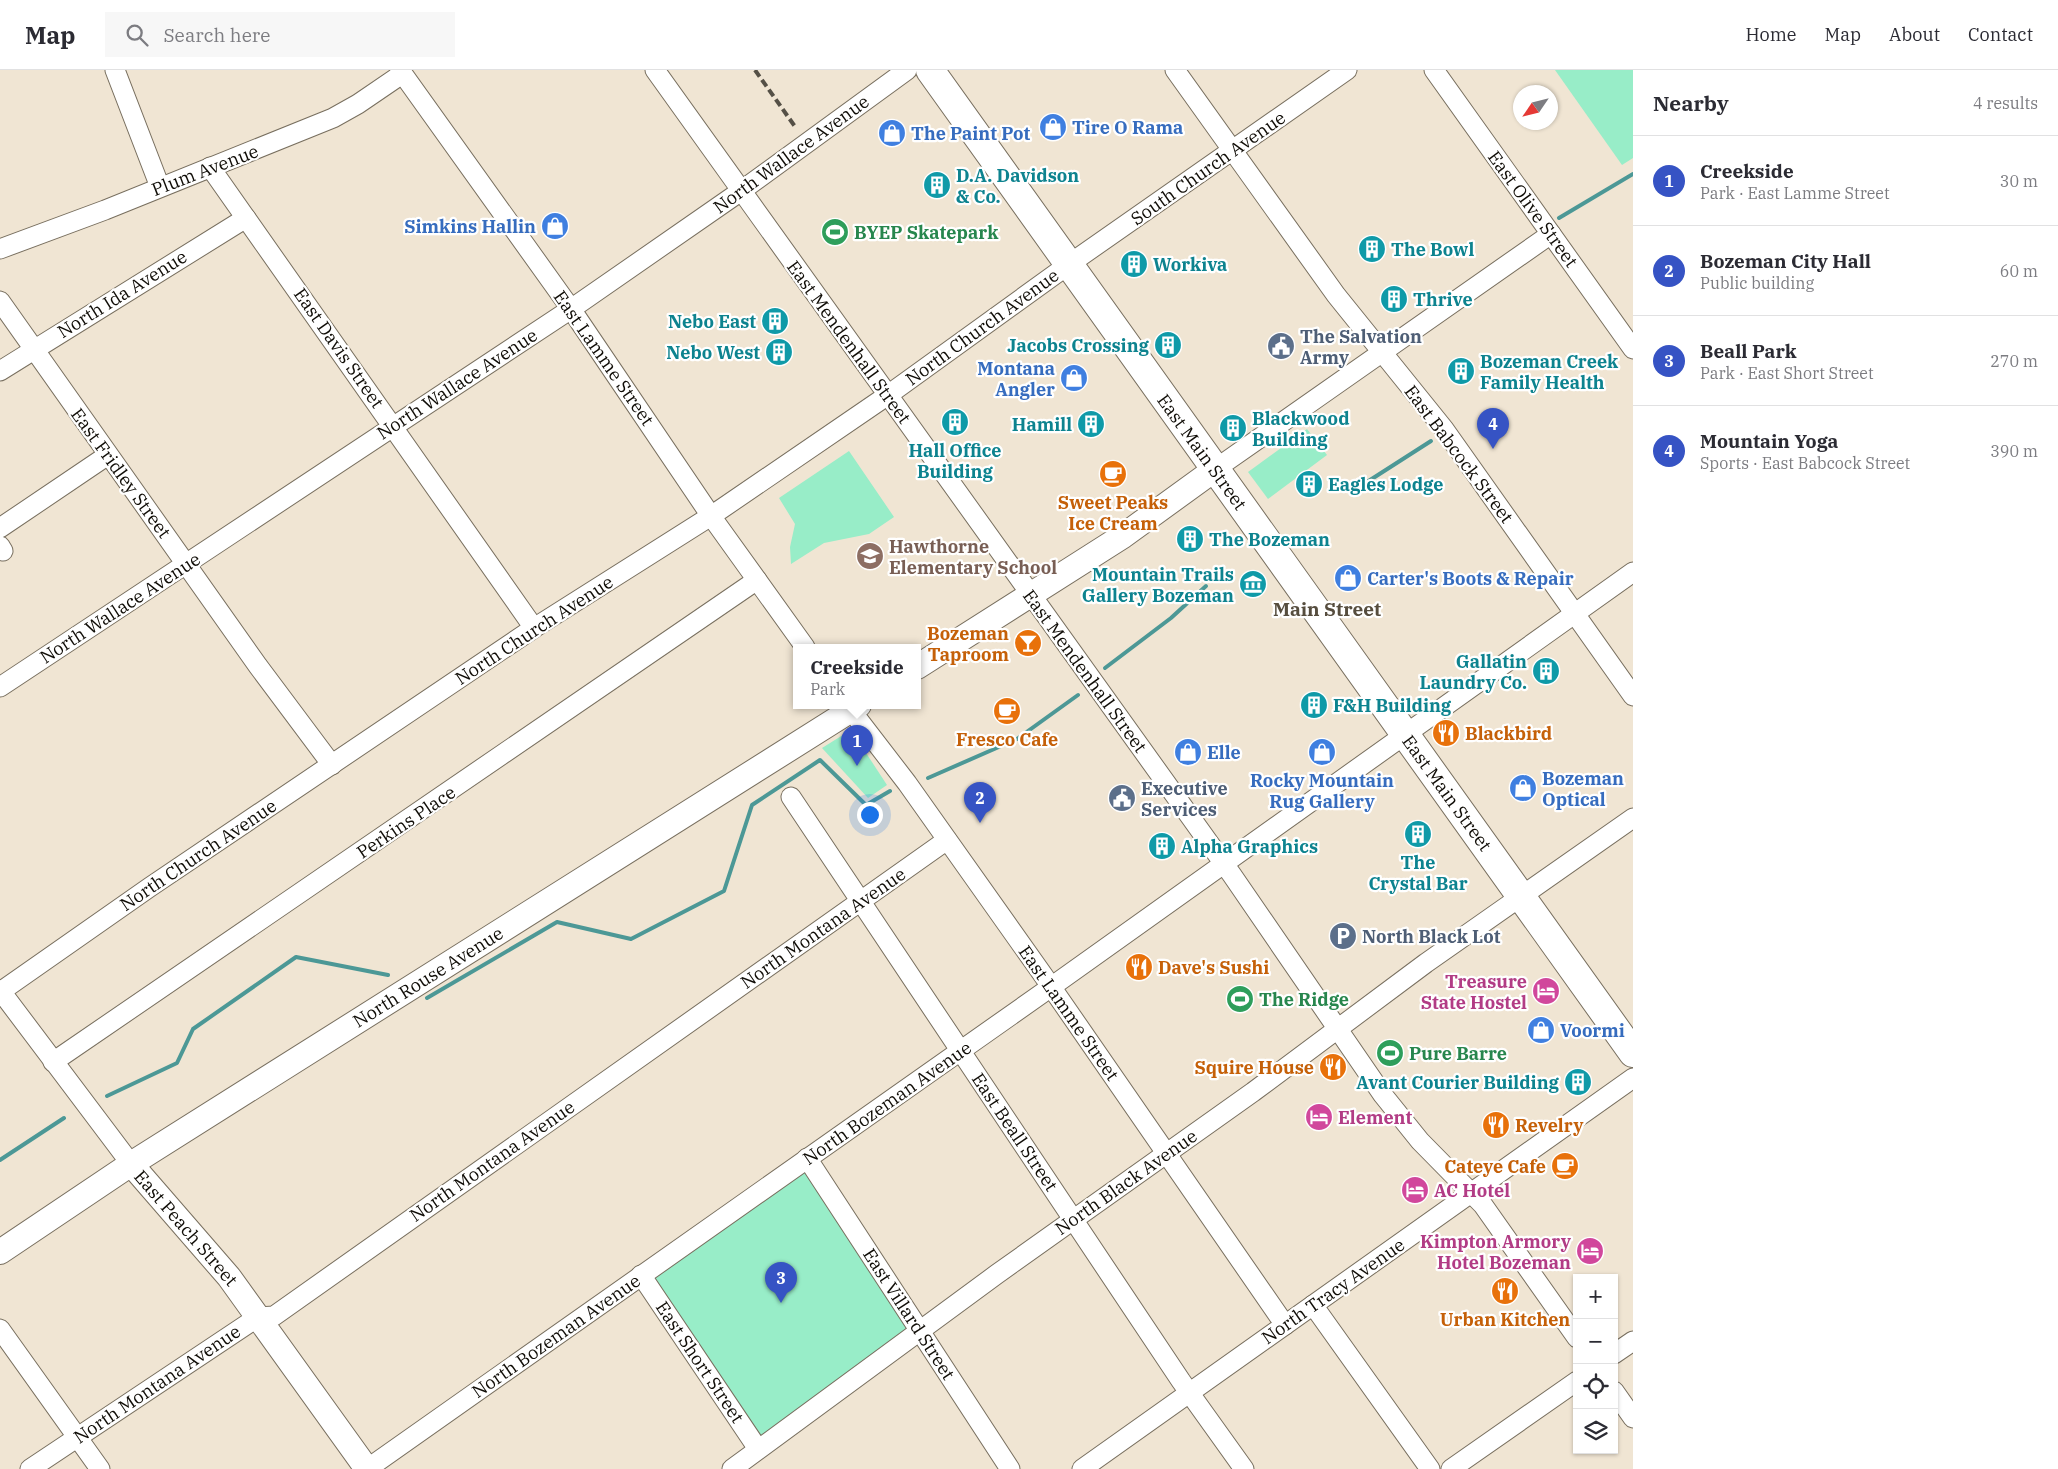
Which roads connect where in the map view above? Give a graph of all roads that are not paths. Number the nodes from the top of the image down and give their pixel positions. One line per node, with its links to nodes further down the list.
1 (115, 70): 11 (street)
2 (655, 70): 12 (street, East Mendenhall Street)
3 (907, 70): 12 (street, North Wallace Avenue)
4 (930, 70): 16 (highway, East Main Street)
5 (1175, 70): 9 (street, East Babcock Street)
6 (1348, 70): 9 (street, South Church Avenue)
7 (1434, 70): 14 (street, East Olive Street)
8 (401, 72): 10 (street, Plum Avenue); 18 (street, East Lamme Street)
9 (1232, 150): 16 (street, South Church Avenue); 21 (street, East Babcock Street)
10 (210, 167): 11 (street, Plum Avenue); 13 (street, East Davis Street)
11 (160, 187): 15 (street, Plum Avenue)
12 (741, 192): 18 (street, North Wallace Avenue); 23 (street, East Mendenhall Street)
13 (246, 218): 20 (street, North Ida Avenue); 24 (street, East Davis Street)
14 (1551, 234): 19 (street, East Olive Street); 21 (street)
15 (0, 248)
16 (1068, 265): 23 (street, North Church Avenue); 26 (highway, East Main Street)
17 (0, 301): 20 (street, East Fridley Street)
18 (571, 309): 24 (street, North Wallace Avenue); 27 (street, East Lamme Street)
19 (1630, 337)
20 (33, 349): 22 (street, North Ida Avenue); 25 (street, East Fridley Street)
21 (1383, 353): 26 (street); 33 (street, East Babcock Street)
22 (0, 371)
23 (888, 395): 27 (street, North Church Avenue); 32 (street, East Mendenhall Street)
24 (394, 426): 29 (street, North Wallace Avenue); 34 (street, East Davis Street)
25 (108, 455): 28 (street); 29 (street, East Fridley Street)
26 (1214, 470): 32 (main road); 41 (highway, East Main Street)
27 (711, 516): 31 (street, East Lamme Street); 34 (street, North Church Avenue)
28 (0, 528)
29 (186, 564): 37 (street, North Wallace Avenue); 42 (street, East Fridley Street)
30 (1633, 572): 33 (street, North Bozeman Avenue)
31 (757, 580): 35 (street, East Lamme Street); 54 (street, Perkins Place)
32 (1030, 596): 36 (main road); 46 (street, East Mendenhall Street)
33 (1574, 612): 38 (street, East Babcock Street); 41 (street, North Bozeman Avenue)
34 (534, 628): 42 (street, North Church Avenue)
35 (803, 644)
36 (921, 664)
37 (0, 687)
38 (1633, 696)
39 (848, 709): 58 (main road, North Rouse Avenue)
40 (855, 709): 45 (street, East Lamme Street)
41 (1405, 733): 46 (street, North Bozeman Avenue); 47 (highway, East Main Street)
42 (332, 765): 50 (street, North Church Avenue)
43 (791, 797): 48 (street, East Beall Street)
44 (1633, 818): 47 (street, North Black Avenue)
45 (947, 840): 48 (street, North Montana Avenue); 49 (street, East Lamme Street)
46 (1224, 863): 49 (street, North Bozeman Avenue); 51 (street, East Mendenhall Street)
47 (1521, 896): 51 (street, North Black Avenue); 53 (highway, East Main Street)
48 (861, 901): 52 (street, East Beall Street); 64 (street, North Montana Avenue)
49 (1051, 987): 52 (street, North Bozeman Avenue); 56 (street, East Lamme Street)
50 (0, 991): 54 (street, East Peach Street)
51 (1338, 1029): 56 (street, North Black Avenue); 59 (street, East Mendenhall Street)
52 (961, 1050): 57 (street, North Bozeman Avenue); 60 (street, East Beall Street)
53 (1633, 1053)
54 (53, 1062): 58 (street, East Peach Street)
55 (1633, 1078): 59 (street, North Tracy Avenue)
56 (1166, 1153): 60 (street, North Black Avenue); 65 (street, East Lamme Street)
57 (808, 1158): 62 (street, North Bozeman Avenue); 67 (street, East Villard Street)
58 (131, 1164): 61 (main road, North Rouse Avenue); 64 (main road, East Peach Street)
59 (1470, 1192): 63 (street, North Tracy Avenue); 68 (street, East Mendenhall Street)
60 (1073, 1219): 67 (street, North Black Avenue); 72 (street, East Beall Street)
61 (0, 1252)
62 (641, 1275): 76 (street, East Short Street); 79 (street, North Bozeman Avenue)
63 (1313, 1305): 65 (street, North Tracy Avenue); 84 (street)
64 (258, 1317): 75 (street, North Montana Avenue); 79 (main road, East Peach Street)
65 (1285, 1324): 72 (street, North Tracy Avenue)
66 (0, 1329): 75 (street)
67 (920, 1330): 76 (street, North Black Avenue); 81 (street, East Villard Street)
68 (1573, 1332)
69 (1633, 1340): 70 (street)
70 (1618, 1351)
71 (1573, 1384): 85 (street)
72 (1190, 1392): 82 (street, North Tracy Avenue); 83 (street, East Beall Street)
73 (1618, 1397): 74 (street)
74 (1633, 1418)
75 (77, 1437): 77 (street, North Montana Avenue); 78 (street)
76 (758, 1449): 80 (street, North Black Avenue)
77 (30, 1469)
78 (100, 1469)
79 (367, 1469)
80 (732, 1469)
81 (1010, 1469)
82 (1082, 1469)
83 (1244, 1469)
84 (1430, 1469)
85 (1451, 1469)

